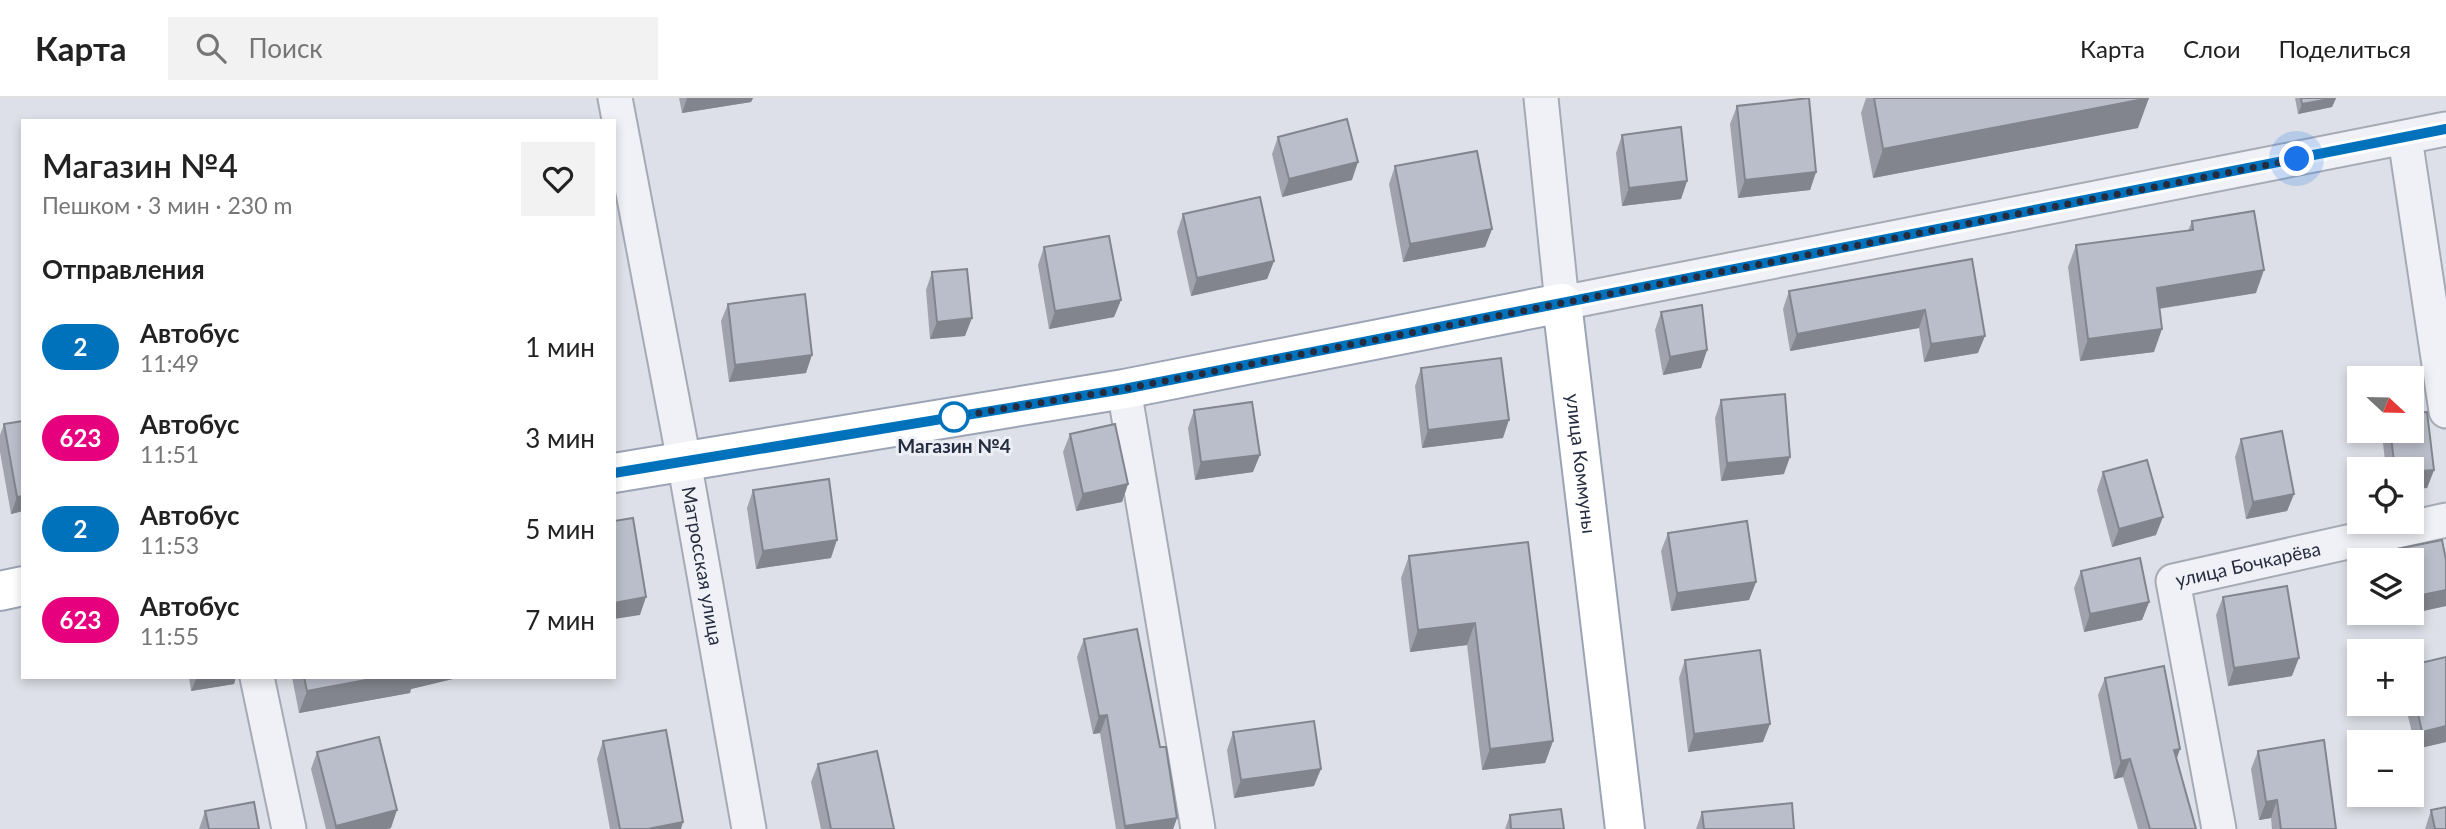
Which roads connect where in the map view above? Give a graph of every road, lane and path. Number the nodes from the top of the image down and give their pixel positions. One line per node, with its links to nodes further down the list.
1 (615, 98): 8 (street, Матросская улица)
2 (1541, 98): 5 (street, улица Коммуны)
3 (2446, 129): 4 (street)
4 (2405, 138): 5 (street); 7 (street)
5 (1562, 303): 6 (main road); 17 (main road, улица Коммуны)
6 (1124, 389): 8 (main road); 16 (street)
7 (2446, 411)
8 (684, 461): 9 (main road); 15 (street, Матросская улица)
9 (616, 473)
10 (2446, 520): 18 (street, улица Бочкарёва)
11 (21, 586): 12 (main road)
12 (0, 591)
13 (257, 679): 14 (street)
14 (289, 829)
15 (749, 829)
16 (1198, 829)
17 (1625, 829)
18 (2220, 829)

